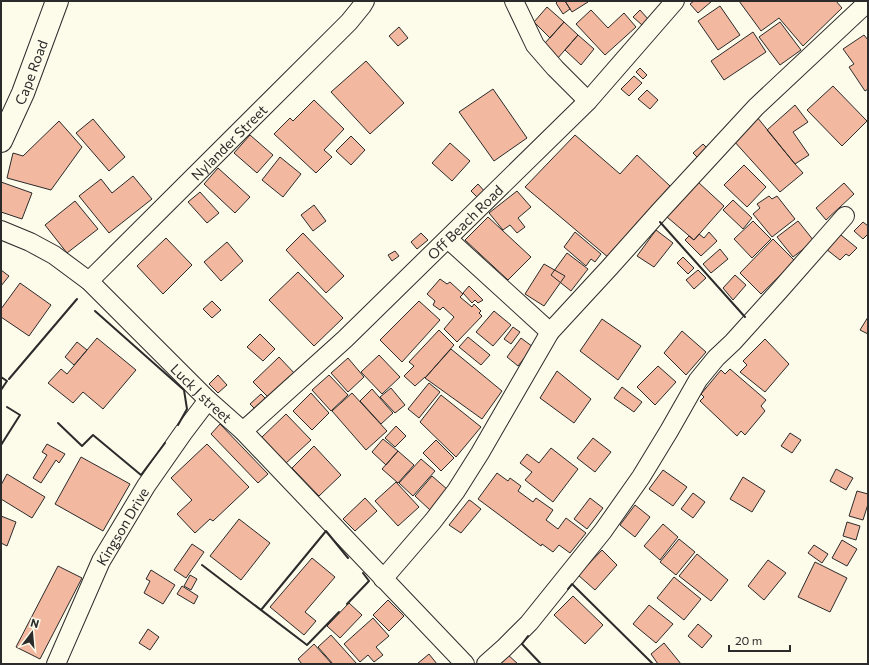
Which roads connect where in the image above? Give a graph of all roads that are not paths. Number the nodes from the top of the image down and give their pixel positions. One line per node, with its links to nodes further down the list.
1 (57, 1): 7 (street, Cape Road)
2 (365, 1): 11 (street, Nylander Street)
3 (514, 1): 6 (street)
4 (675, 1): 6 (street, Off Beach Road)
5 (863, 3): 12 (street)
6 (588, 100): 10 (street, Off Beach Road)
7 (1, 141)
8 (845, 216): 18 (street)
9 (1, 230): 11 (street, Luck J street)
10 (448, 239): 12 (street); 14 (street, Off Beach Road)
11 (90, 281): 13 (street, Luck J street)
12 (550, 332): 15 (street)
13 (208, 400): 14 (street, Luck J street); 16 (street, Kingson Drive)
14 (243, 432): 15 (street, Luck J street)
15 (383, 579): 17 (street, Luck J street)
16 (56, 664)
17 (465, 664)
18 (486, 664)

